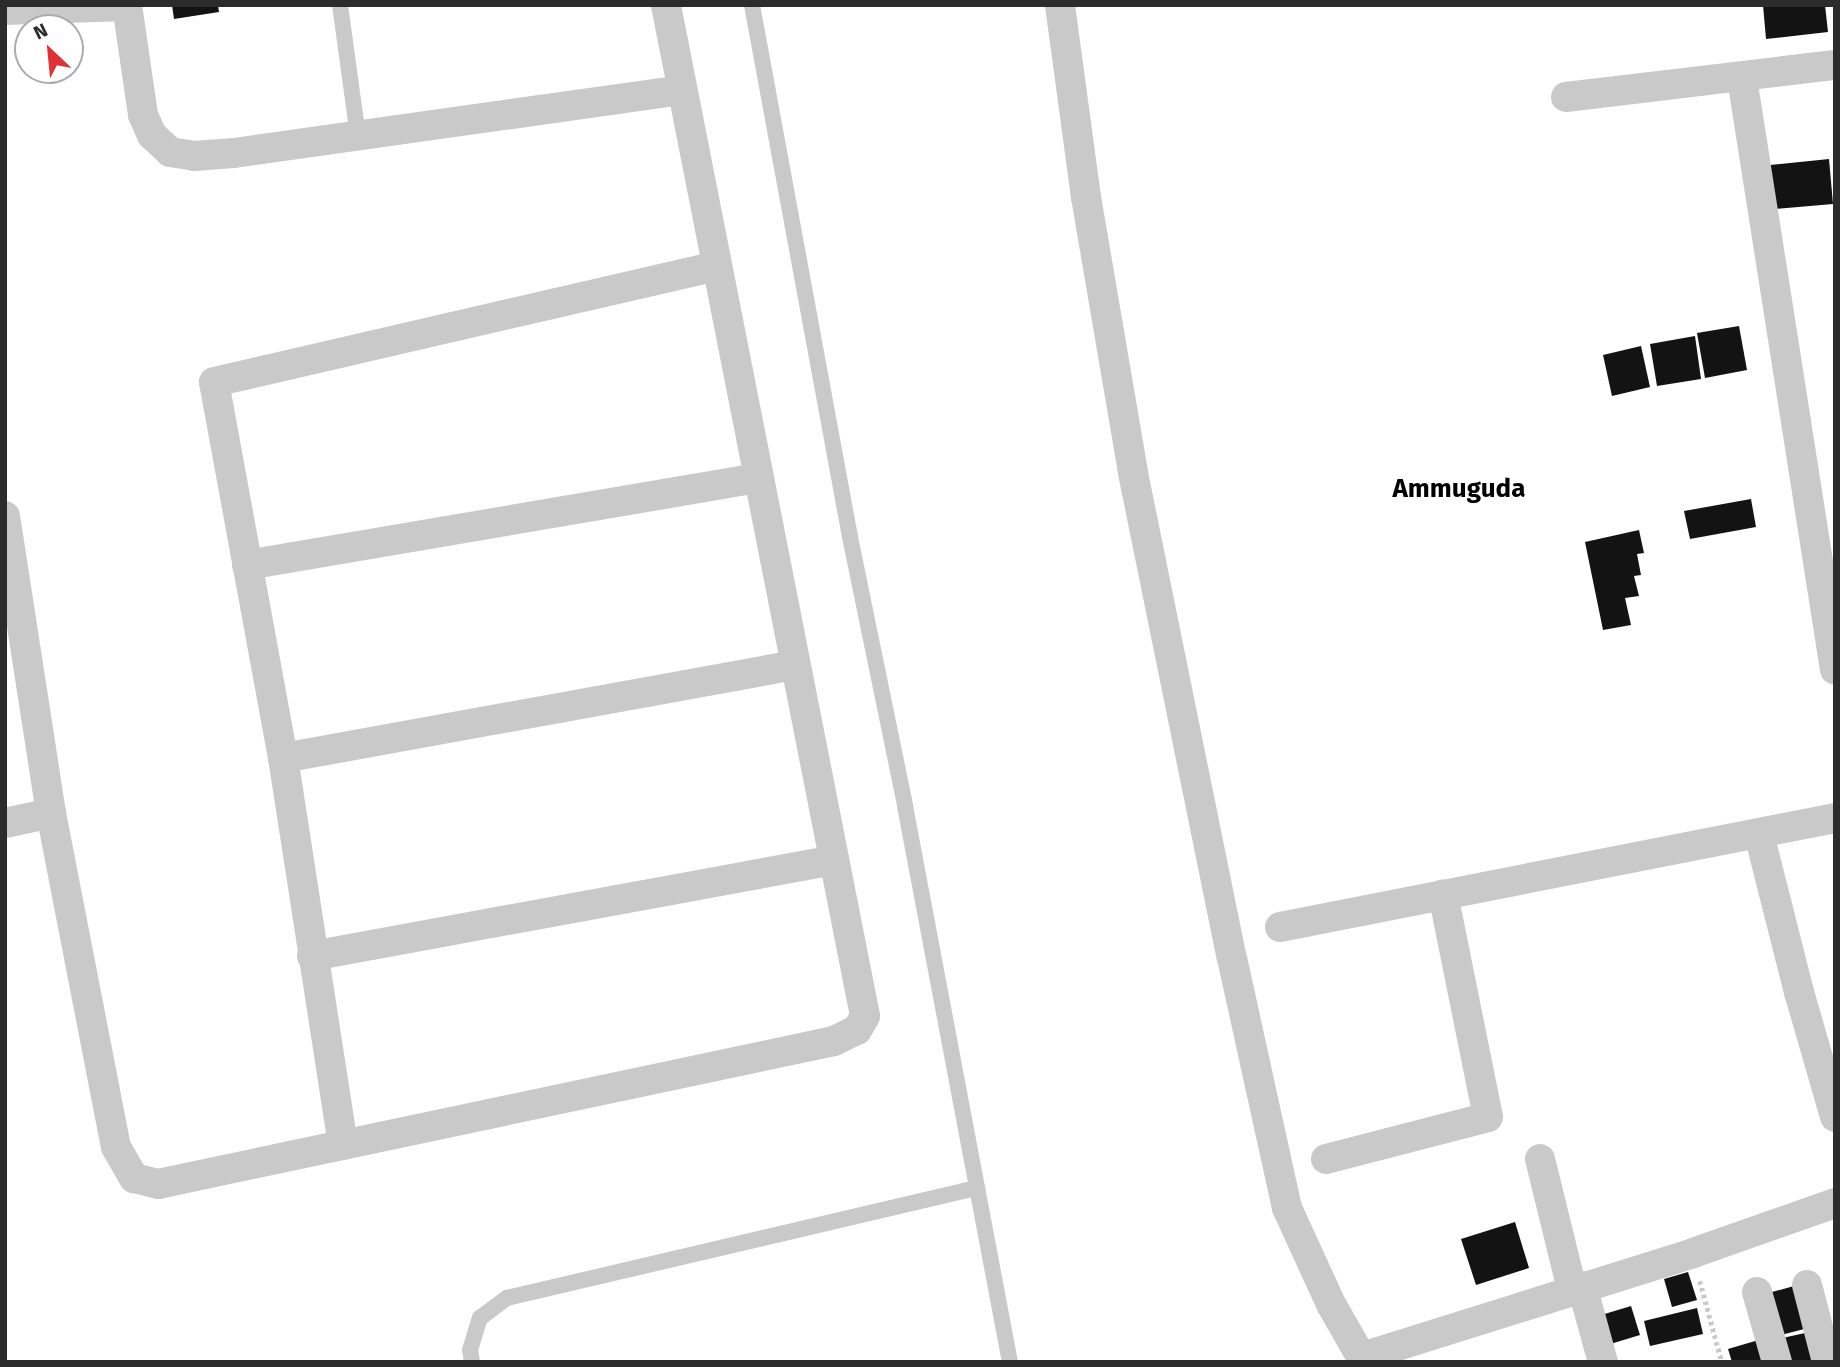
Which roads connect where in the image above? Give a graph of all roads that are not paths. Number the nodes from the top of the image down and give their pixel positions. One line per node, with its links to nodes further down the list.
1 (340, 5): 11 (lane)
2 (666, 5): 9 (street)
3 (752, 5): 32 (lane)
4 (1060, 5): 37 (street)
5 (127, 6): 6 (street); 11 (street)
6 (5, 10)
7 (1835, 65): 8 (street)
8 (1742, 78): 10 (street); 16 (street)
9 (681, 90): 11 (street); 12 (street)
10 (1566, 97)
11 (358, 136)
12 (717, 266): 13 (street); 15 (street)
13 (758, 478): 15 (street); 17 (street)
14 (5, 516): 20 (street)
15 (247, 565): 19 (street)
16 (1832, 634): 18 (street)
17 (795, 665): 19 (street); 24 (street)
18 (1835, 670)
19 (283, 758): 27 (street)
20 (51, 813): 22 (street); 29 (street)
21 (1835, 818): 23 (street)
22 (5, 823)
23 (1759, 834): 25 (street); 28 (street)
24 (834, 860): 27 (street); 29 (street)
25 (1443, 894): 26 (street); 30 (street)
26 (1280, 927)
27 (312, 956): 29 (street)
28 (1835, 1117)
29 (343, 1145)
30 (1326, 1159)
31 (1540, 1159): 35 (street)
32 (977, 1188): 38 (lane); 39 (lane)
33 (1835, 1203): 35 (street)
34 (1807, 1285): 42 (street)
35 (1577, 1287): 37 (street); 40 (street)
36 (1757, 1292): 41 (street)
37 (1363, 1359)
38 (472, 1362)
39 (1010, 1362)
40 (1603, 1362)
41 (1777, 1362)
42 (1827, 1362)

